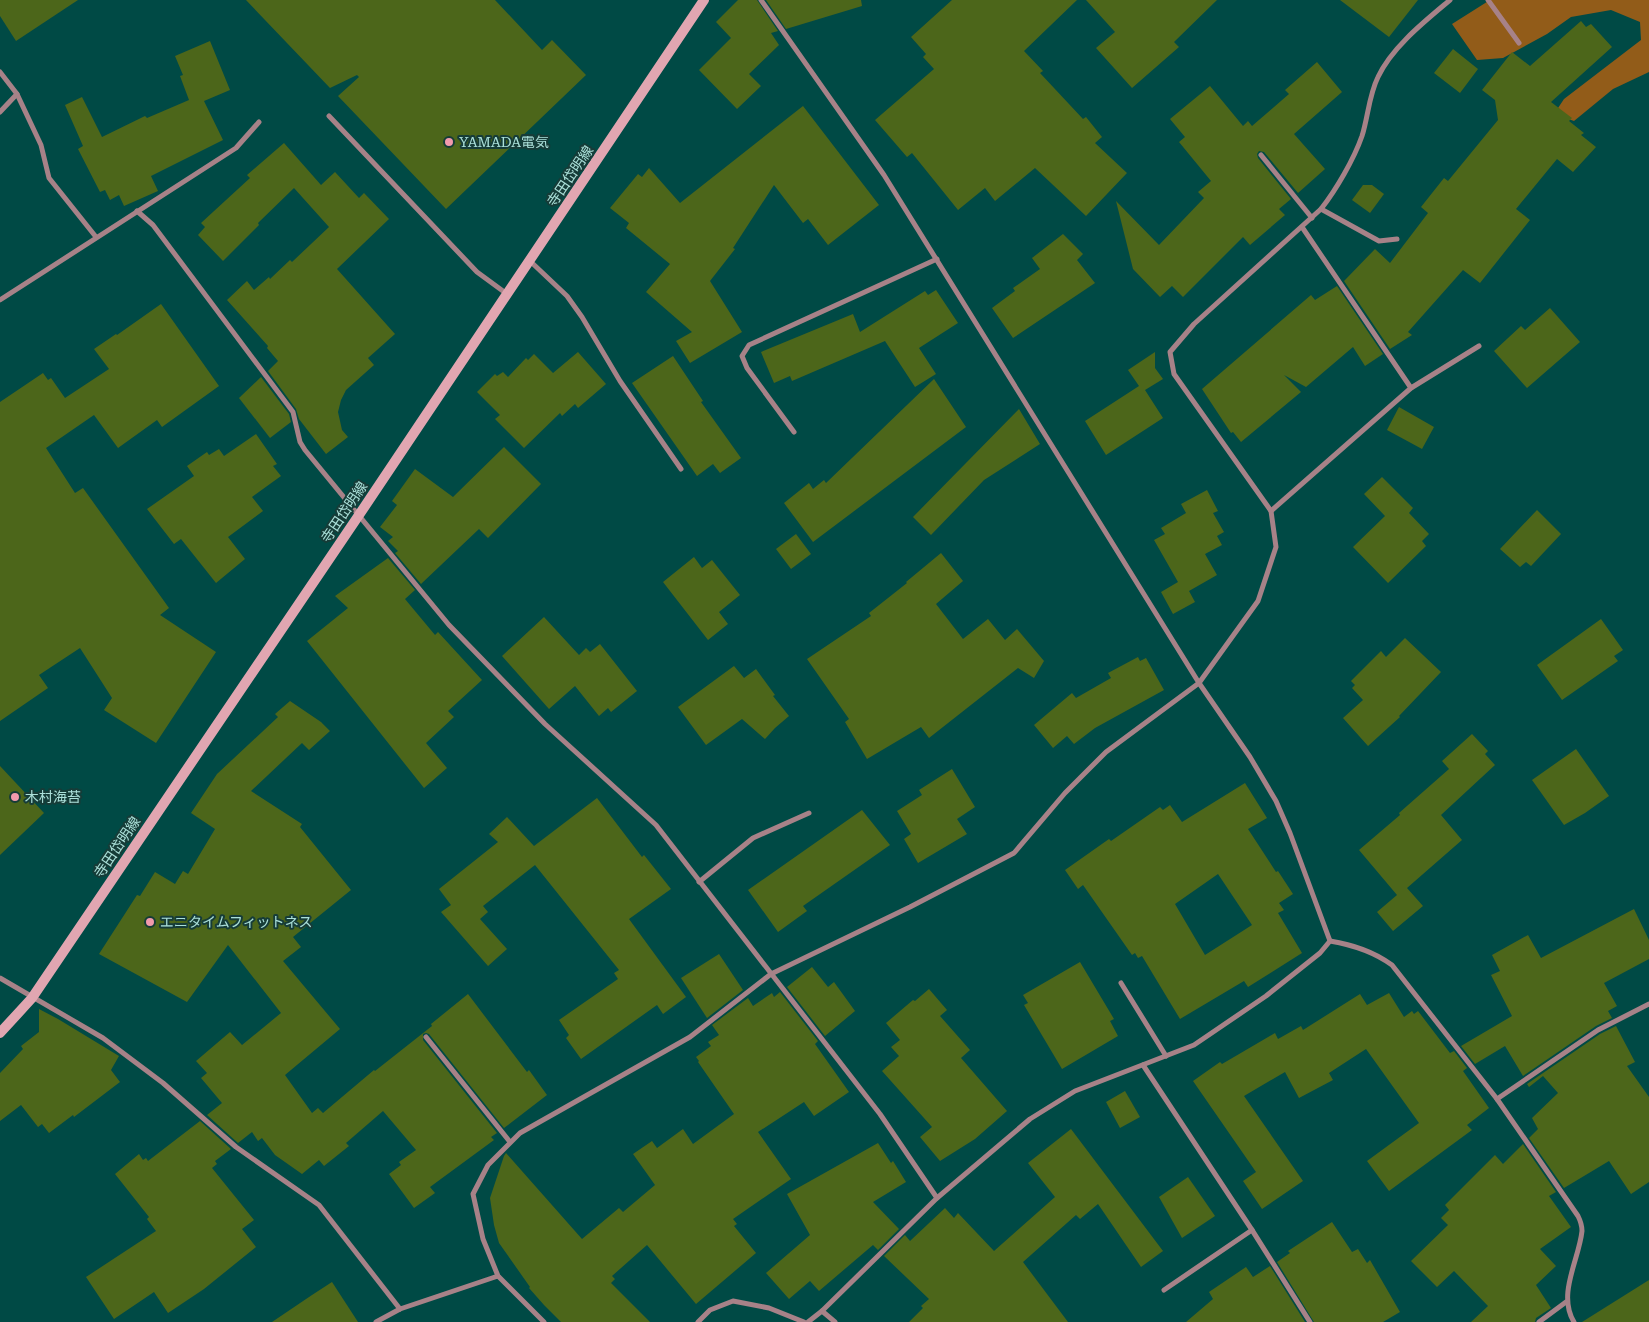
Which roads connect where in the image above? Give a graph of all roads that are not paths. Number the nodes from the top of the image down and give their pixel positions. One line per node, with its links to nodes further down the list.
1 (704, 0): 19 (main road, 寺田岱明線)
2 (760, 0): 18 (street)
3 (1450, 0): 12 (street)
4 (1488, 0): 5 (street)
5 (1519, 43)
6 (0, 72): 7 (street)
7 (17, 94): 8 (street); 16 (street)
8 (0, 112)
9 (329, 116): 20 (street)
10 (259, 122): 13 (street)
11 (1261, 155): 14 (street)
12 (1321, 209): 14 (street); 17 (street)
13 (137, 211): 16 (street); 27 (street)
14 (1312, 218): 15 (street)
15 (1302, 227): 23 (street); 26 (street)
16 (96, 237): 21 (street)
17 (1397, 239)
18 (937, 259): 24 (street); 28 (street)
19 (529, 261): 20 (main road, 寺田岱明線); 25 (street)
20 (507, 294): 27 (main road, 寺田岱明線)
21 (0, 300)
22 (1479, 346): 23 (street)
23 (1411, 388): 26 (street)
24 (794, 432)
25 (682, 469)
26 (1271, 511): 28 (street)
27 (359, 515): 30 (street); 35 (main road, 寺田岱明線)
28 (1199, 683): 31 (street); 32 (street)
29 (809, 813): 30 (street)
30 (699, 882): 32 (street)
31 (1330, 941): 39 (street); 41 (street)
32 (771, 974): 42 (street); 43 (street)
33 (0, 978): 35 (street)
34 (1121, 983): 39 (street)
35 (32, 998): 37 (main road, 寺田岱明線); 48 (street)
36 (1649, 1004): 41 (street)
37 (0, 1034)
38 (426, 1037): 42 (street)
39 (1166, 1056): 40 (street)
40 (1142, 1064): 43 (street); 44 (street)
41 (1497, 1099): 47 (street)
42 (510, 1142): 45 (street)
43 (937, 1198): 49 (street)
44 (1252, 1230): 46 (street); 56 (street)
45 (498, 1276): 48 (street); 51 (street)
46 (1164, 1290)
47 (1566, 1302): 57 (street); 58 (street)
48 (400, 1309): 50 (street)
49 (822, 1310): 54 (street); 55 (street)
50 (376, 1322)
51 (544, 1322)
52 (698, 1322): 53 (street)
53 (804, 1322)
54 (808, 1322)
55 (835, 1322)
56 (1310, 1322)
57 (1539, 1322)
58 (1574, 1322)

